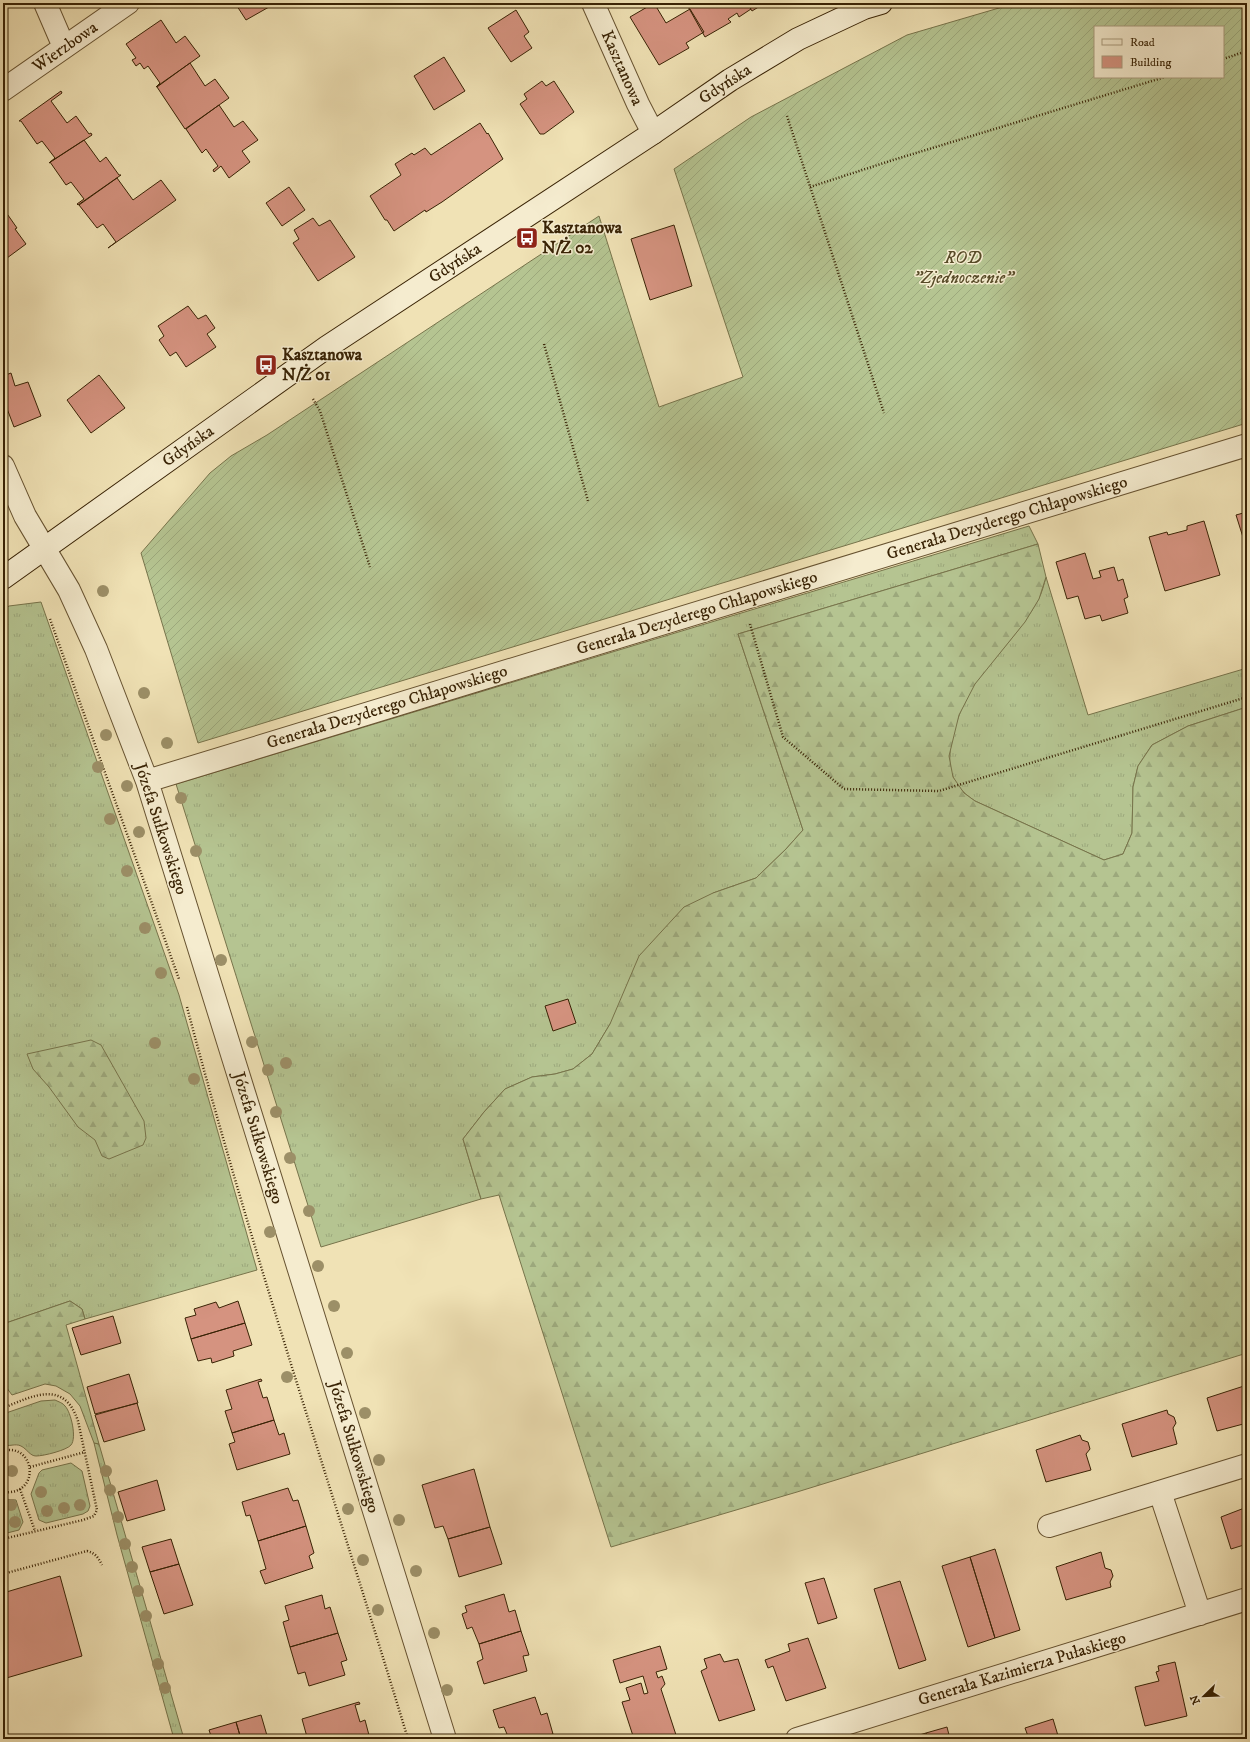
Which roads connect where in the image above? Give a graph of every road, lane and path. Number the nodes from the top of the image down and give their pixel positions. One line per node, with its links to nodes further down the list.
1 (45, 3): 5 (street)
2 (128, 3): 5 (street, Wierzbowa)
3 (593, 3): 11 (street, Kasztanowa)
4 (881, 3): 11 (street, Gdyńska)
5 (64, 47): 9 (street, Wierzbowa)
6 (1247, 51): 7 (path)
7 (1224, 59)
8 (1162, 78): 12 (path)
9 (3, 90)
10 (787, 116): 12 (path)
11 (653, 133): 19 (street, Gdyńska)
12 (810, 187): 15 (path)
13 (544, 344): 18 (path)
14 (313, 399): 20 (path)
15 (884, 413)
16 (1247, 445): 22 (street, Generała Dezyderego Chłapowskiego)
17 (3, 466): 19 (street)
18 (588, 501)
19 (44, 547): 21 (street, Gdyńska); 25 (street, Józefa Sułkowskiego)
20 (370, 567)
21 (3, 578)
22 (742, 599): 24 (path); 25 (street, Generała Dezyderego Chłapowskiego)
23 (48, 612): 26 (path)
24 (1247, 697)
25 (147, 781): 44 (street, Józefa Sułkowskiego)
26 (179, 980)
27 (186, 1002): 43 (path)
28 (3, 1408): 30 (path)
29 (3, 1451): 32 (path)
30 (85, 1452): 32 (path); 37 (path)
31 (1247, 1465): 35 (street)
32 (30, 1467): 33 (path)
33 (20, 1489): 34 (path); 37 (path)
34 (3, 1492)
35 (1160, 1492): 36 (street); 42 (street)
36 (1049, 1526)
37 (35, 1531): 38 (path)
38 (3, 1539)
39 (102, 1565): 40 (path)
40 (3, 1574)
41 (1247, 1599): 42 (street, Generała Kazimierza Pułaskiego)
42 (1200, 1614): 45 (street, Generała Kazimierza Pułaskiego)
43 (408, 1739)
44 (445, 1739)
45 (797, 1739)

